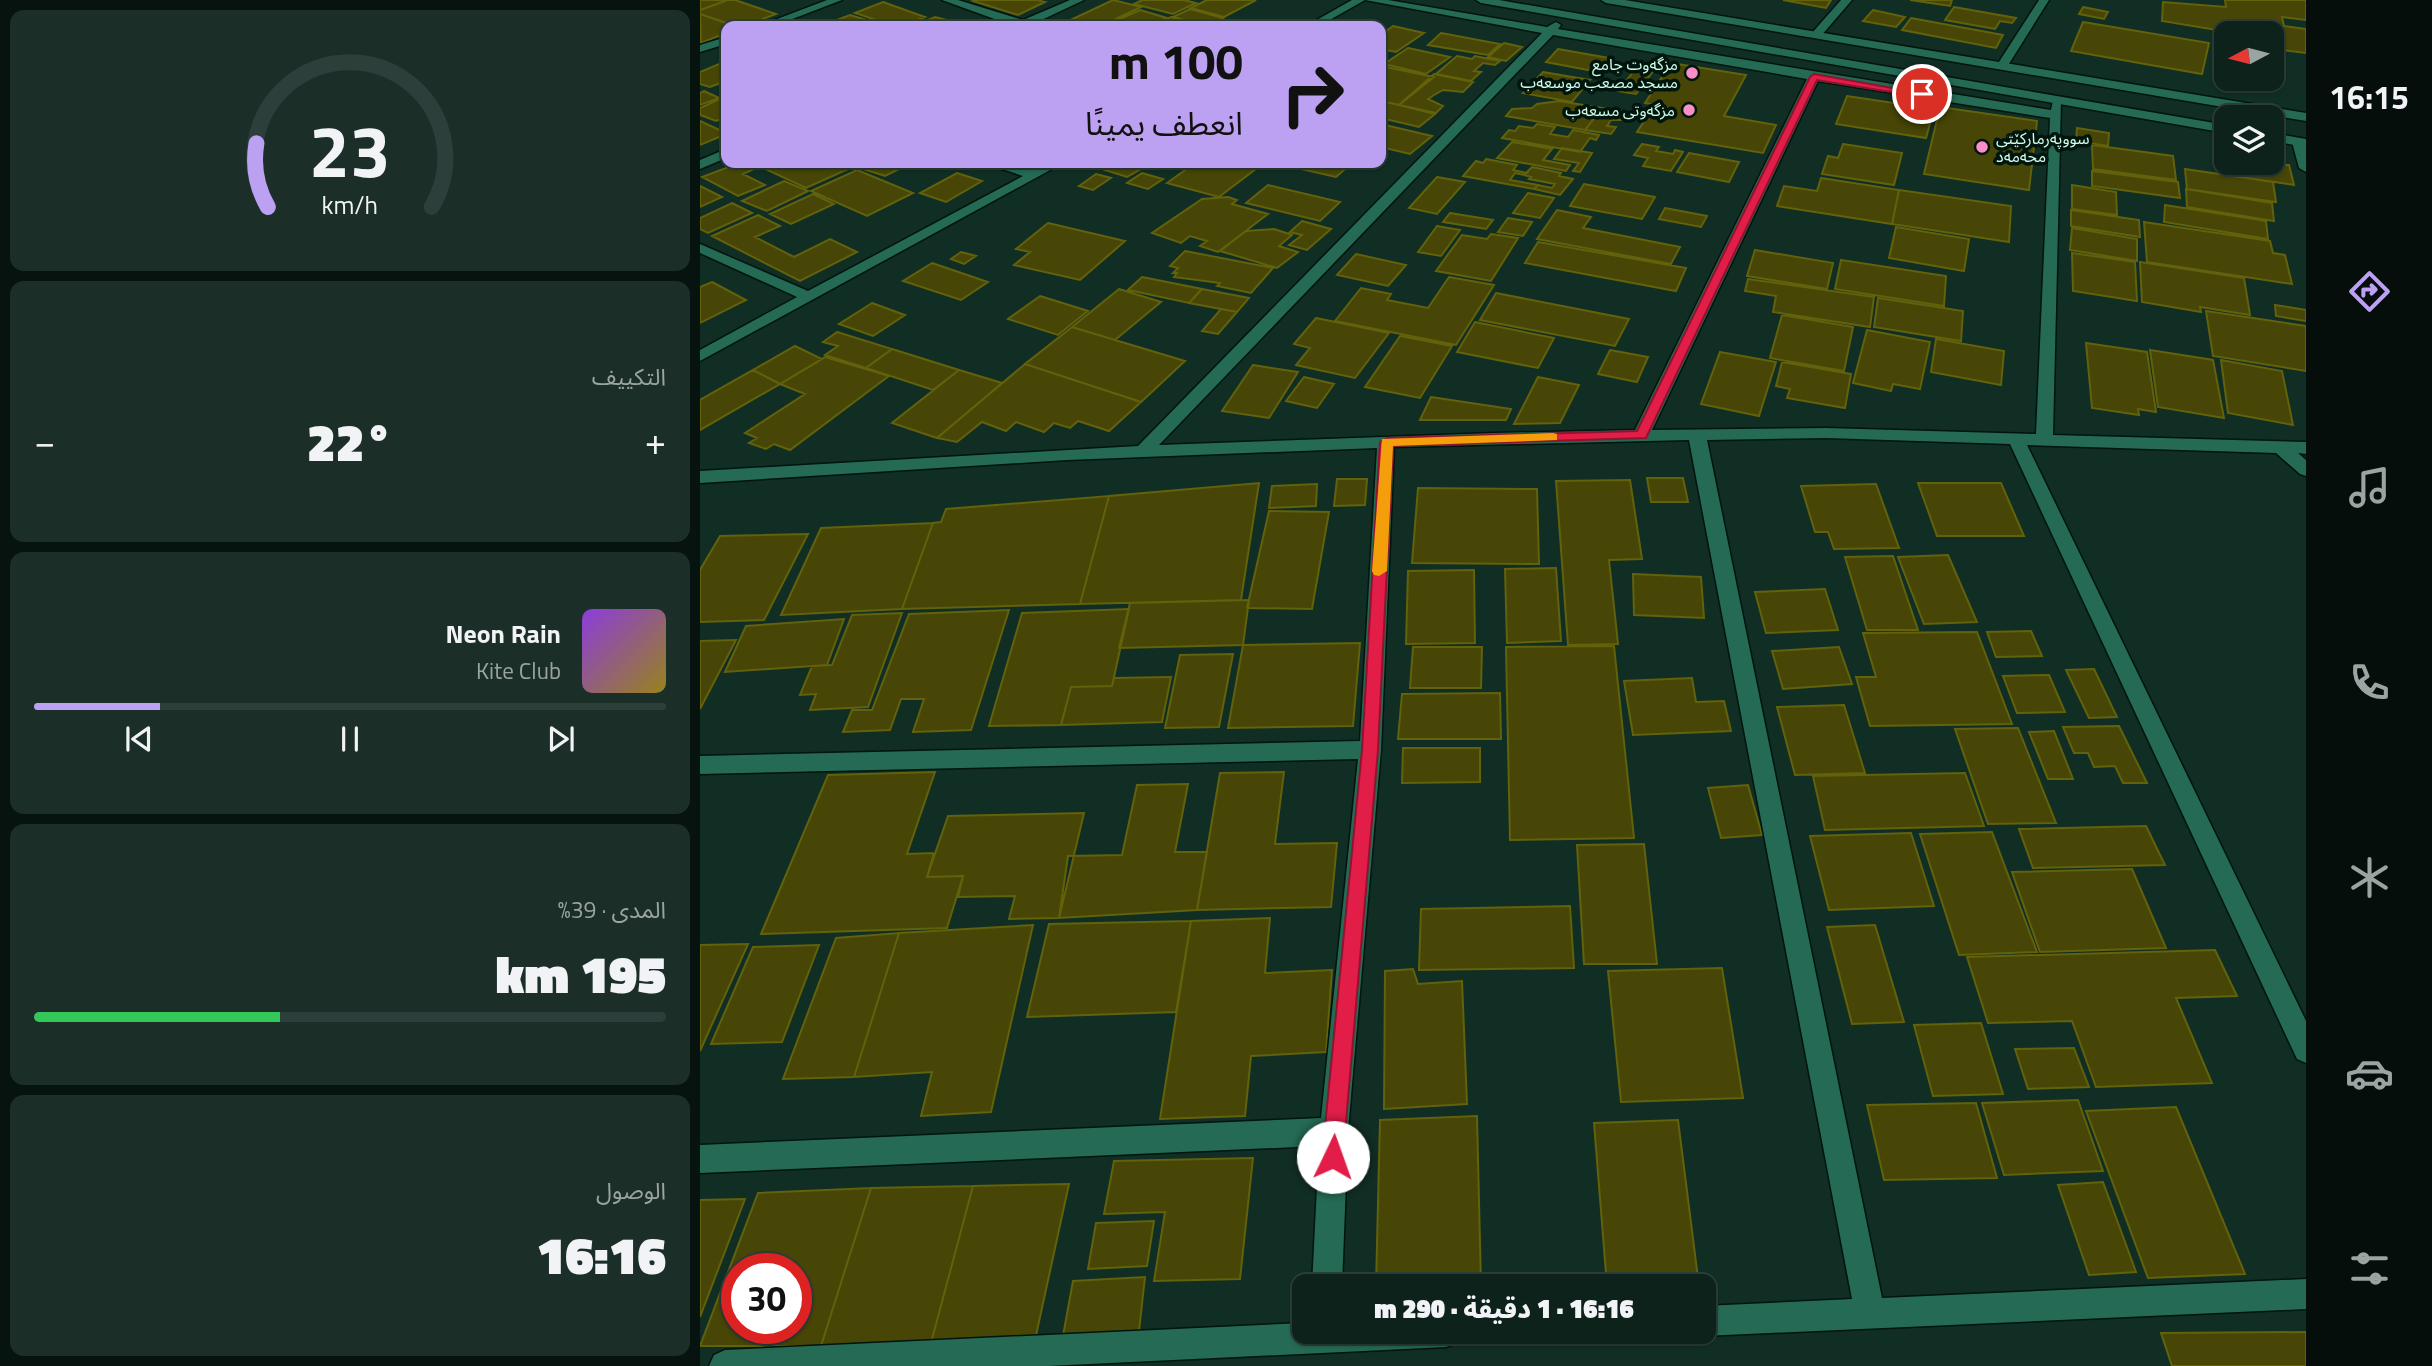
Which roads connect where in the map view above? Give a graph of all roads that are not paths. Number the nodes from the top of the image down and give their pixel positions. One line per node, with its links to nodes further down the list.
1 (837, 0): 11 (street)
2 (947, 0): 12 (street)
3 (1079, 0): 13 (street)
4 (1360, 0): 14 (street)
5 (1370, 0): 15 (street)
6 (1481, 0): 10 (street)
7 (1606, 0): 16 (street)
8 (1847, 0): 16 (street)
9 (2044, 0): 19 (street)
10 (1565, 16): 15 (street); 21 (street)
11 (778, 21)
12 (1009, 21)
13 (1035, 21)
14 (1320, 21)
15 (1550, 31): 20 (street); 42 (street)
16 (1816, 34): 19 (street)
17 (721, 42): 18 (street)
18 (700, 50)
19 (2003, 65): 22 (street)
20 (1814, 77): 21 (street); 35 (street)
21 (2057, 107): 23 (street); 38 (street)
22 (2306, 117)
23 (2214, 127)
24 (2284, 139): 25 (street)
25 (2302, 143): 30 (street)
26 (721, 155): 27 (street)
27 (700, 165)
28 (1013, 168): 31 (street)
29 (1046, 168): 31 (street)
30 (2306, 168)
31 (1033, 175): 33 (street)
32 (700, 248): 33 (street)
33 (809, 297): 34 (street)
34 (700, 356)
35 (1641, 435): 36 (street); 39 (street)
36 (1698, 435): 37 (street); 52 (street)
37 (2016, 439): 38 (street); 47 (street)
38 (2044, 440): 40 (street)
39 (1387, 442): 42 (street); 45 (street)
40 (2281, 448): 41 (street); 43 (street)
41 (2306, 448)
42 (1143, 451): 44 (street)
43 (2306, 470)
44 (700, 477)
45 (1370, 750): 46 (street); 48 (street)
46 (700, 765)
47 (2306, 1050)
48 (1334, 1131): 49 (street); 50 (street)
49 (700, 1159)
50 (1328, 1274)
51 (2306, 1294): 52 (street)
52 (1870, 1313): 53 (street)
53 (1716, 1320)
54 (1292, 1336): 55 (street)
55 (726, 1366)

